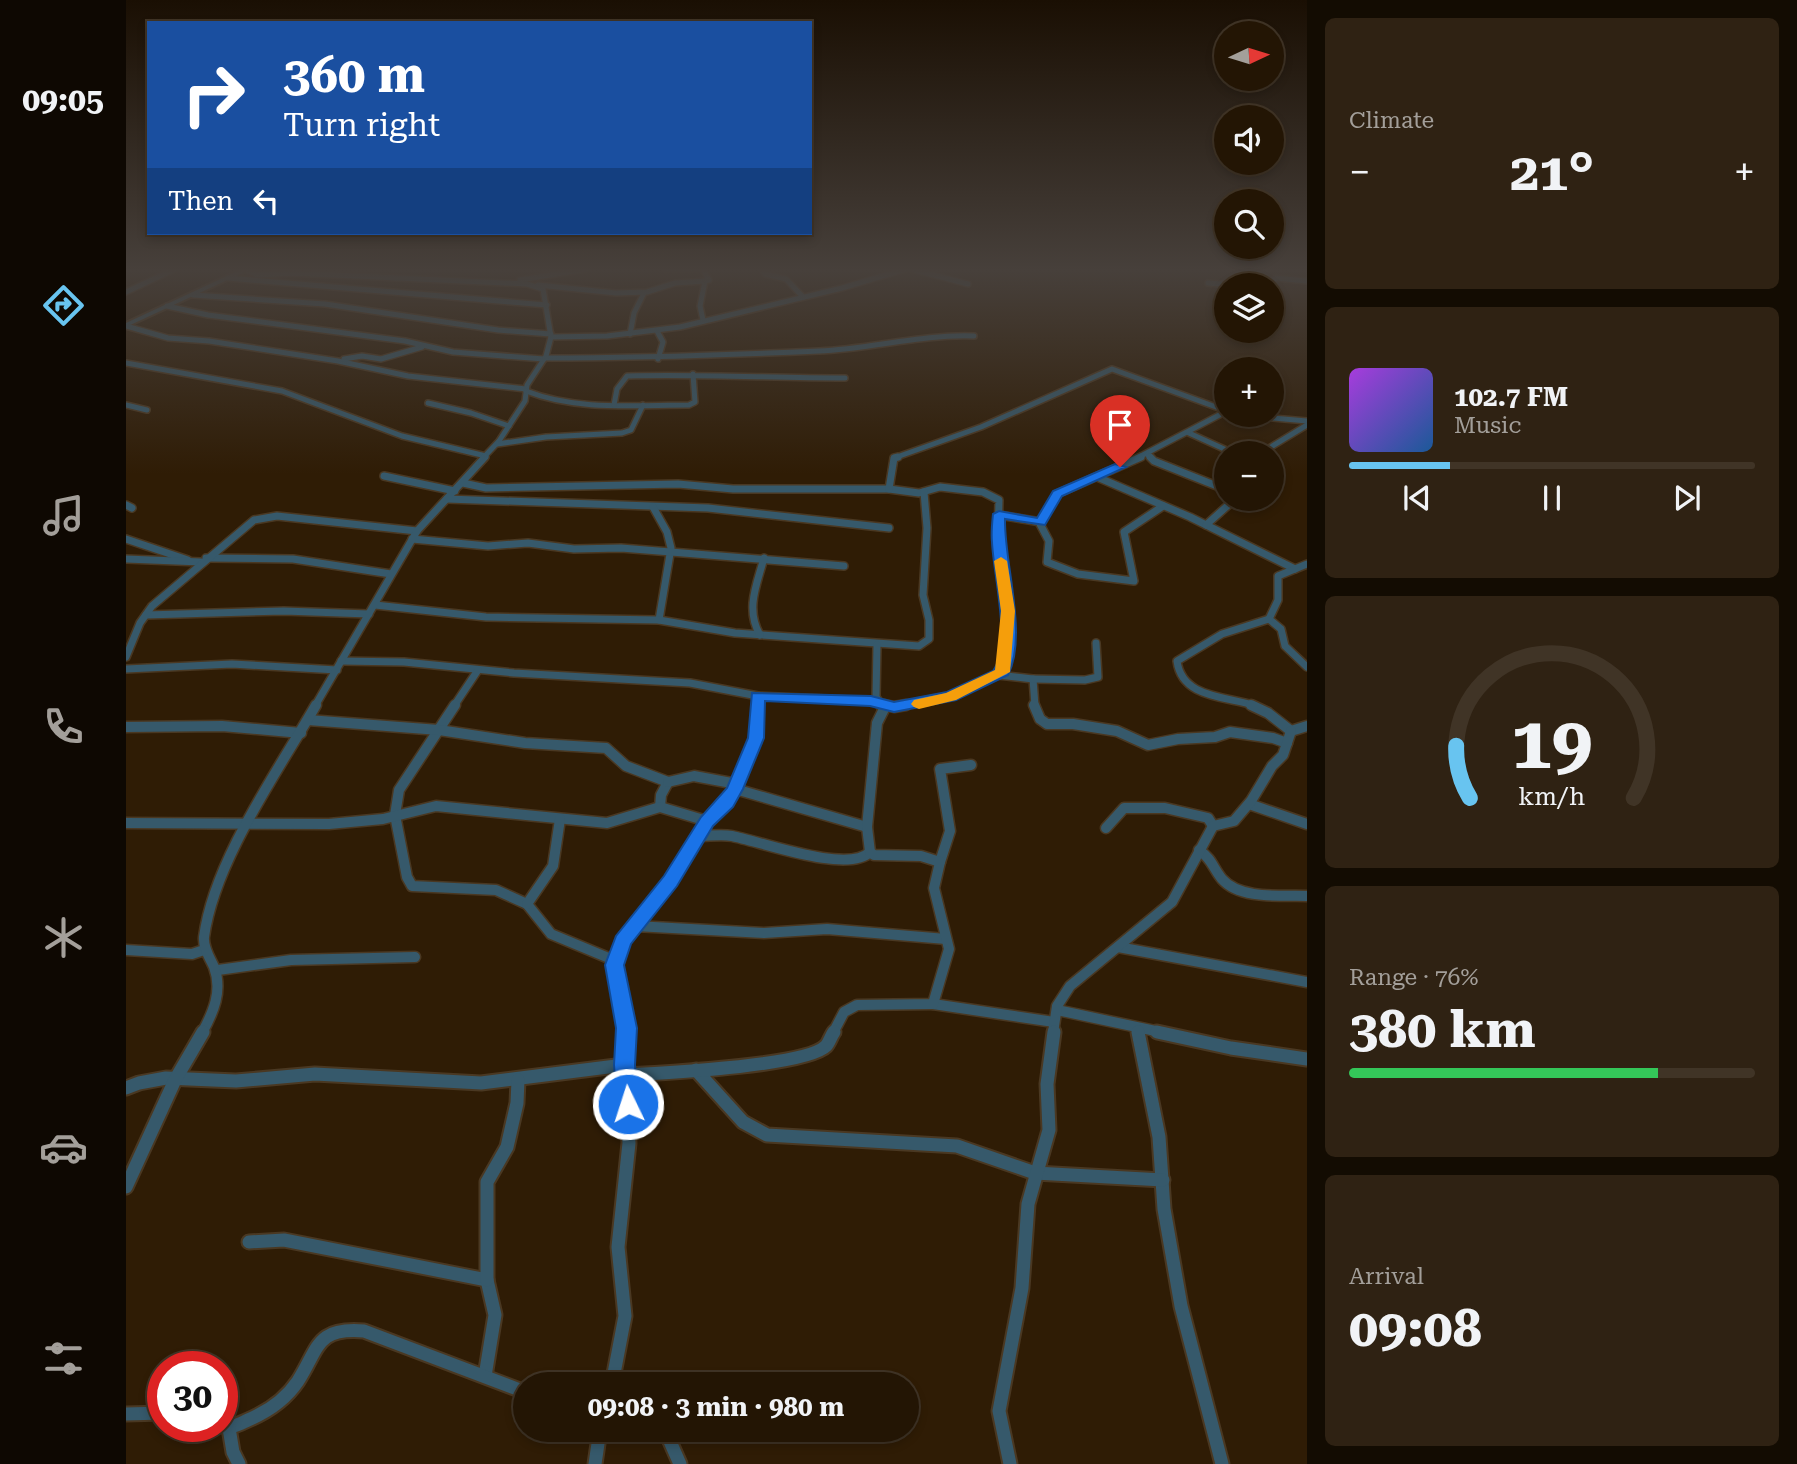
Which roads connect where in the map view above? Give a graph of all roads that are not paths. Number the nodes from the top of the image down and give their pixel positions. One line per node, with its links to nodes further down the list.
1 (166, 337): 10 (street)
2 (369, 337): 6 (street)
3 (551, 337): 7 (street)
4 (660, 337): 9 (street)
5 (921, 337): 9 (street)
6 (431, 347): 7 (street); 8 (street)
7 (545, 358): 9 (street); 15 (street)
8 (381, 359): 10 (street); 12 (street)
9 (657, 359)
10 (338, 360): 12 (street)
11 (126, 363): 31 (street)
12 (361, 364): 15 (street)
13 (693, 374): 14 (street); 18 (street); 19 (street)
14 (845, 378)
15 (526, 390): 18 (street); 25 (street)
16 (428, 403): 25 (street)
17 (126, 405): 21 (street)
18 (614, 405): 19 (street)
19 (643, 405): 28 (street)
20 (1214, 406): 36 (street)
21 (147, 410)
22 (1214, 419): 26 (street)
23 (1284, 420): 24 (street)
24 (1307, 423): 27 (street)
25 (509, 426): 28 (street)
26 (1189, 433): 29 (street); 30 (street)
27 (1279, 441)
28 (497, 444): 31 (street)
29 (1214, 444)
30 (1147, 454): 33 (street); 35 (street)
31 (486, 456): 34 (street)
32 (384, 476): 37 (street)
33 (1097, 477): 41 (street); 45 (street)
34 (463, 483): 37 (street); 39 (street)
35 (1214, 485)
36 (889, 489): 38 (street); 39 (street)
37 (455, 491): 40 (street)
38 (923, 492): 44 (street); 68 (street)
39 (645, 495): 40 (street); 42 (street)
40 (447, 499): 48 (street)
41 (1163, 506): 45 (street); 46 (street)
42 (653, 507): 47 (street); 50 (street)
43 (1222, 511): 46 (street)
44 (999, 514): 45 (street); 75 (street)
45 (1041, 522)
46 (1206, 525): 58 (street)
47 (888, 528)
48 (414, 535): 50 (street); 54 (street); 59 (street)
49 (126, 539): 53 (street)
50 (672, 554): 51 (street); 65 (street)
51 (764, 558): 57 (street); 66 (street)
52 (126, 559): 55 (street)
53 (190, 560): 54 (street); 55 (street)
54 (203, 560): 59 (street); 60 (street)
55 (177, 562): 60 (street)
56 (1307, 564): 58 (street)
57 (844, 566)
58 (1295, 569): 64 (street)
59 (391, 574): 61 (street)
60 (181, 580): 63 (street)
61 (374, 605): 62 (street); 65 (street)
62 (369, 614): 63 (street); 70 (street)
63 (146, 615): 69 (street)
64 (1269, 619): 71 (street); 83 (street)
65 (659, 620): 66 (street)
66 (760, 635): 68 (street)
67 (1096, 643): 76 (street)
68 (877, 645): 78 (street)
69 (127, 653)
70 (341, 661): 73 (street); 74 (street)
71 (1307, 667)
72 (126, 669): 73 (street)
73 (337, 670): 79 (street)
74 (478, 670): 77 (street); 82 (street)
75 (998, 675): 76 (street); 78 (street)
76 (1033, 679): 85 (street)
77 (758, 696): 78 (street); 88 (street)
78 (880, 703): 98 (street)
79 (308, 720): 82 (street); 84 (street)
80 (1307, 726): 83 (street)
81 (126, 727): 84 (street)
82 (439, 730): 87 (street); 91 (street)
83 (1291, 731): 85 (street)
84 (301, 733): 95 (street)
85 (1287, 743): 89 (street)
86 (971, 765): 103 (street)
87 (668, 782): 88 (street); 90 (street)
88 (736, 787): 93 (street); 98 (street)
89 (1249, 804): 96 (street); 97 (street)
90 (660, 807): 92 (street); 93 (street)
91 (395, 816): 92 (street); 95 (street); 105 (street)
92 (560, 819): 105 (street)
93 (707, 821): 100 (street)
94 (126, 823): 95 (street)
95 (247, 824): 110 (street)
96 (1307, 824)
97 (1213, 826): 99 (street); 101 (street)
98 (867, 827): 102 (street)
99 (1105, 828)
100 (699, 836): 102 (street); 106 (street)
101 (1199, 850): 104 (street); 108 (street)
102 (870, 852): 103 (street)
103 (940, 862): 107 (street)
104 (1307, 896)
105 (527, 904): 112 (street)
106 (635, 926): 107 (street); 112 (street)
107 (946, 939): 115 (street)
108 (1118, 947): 114 (street); 116 (street)
109 (126, 950): 110 (street)
110 (204, 950): 113 (street)
111 (415, 957): 113 (street)
112 (616, 961): 119 (street)
113 (218, 970): 121 (street)
114 (1307, 982)
115 (933, 1004): 116 (street); 120 (street)
116 (1055, 1016): 117 (street); 124 (street)
117 (1138, 1030): 118 (street); 125 (street)
118 (1307, 1059)
119 (625, 1070): 120 (street); 122 (street); 129 (street)
120 (696, 1070): 124 (street)
121 (176, 1078): 122 (street); 123 (street); 126 (street)
122 (518, 1080): 128 (street)
123 (126, 1088)
124 (1035, 1173): 125 (street); 141 (street)
125 (1163, 1181): 142 (street)
126 (126, 1187)
127 (249, 1242): 128 (street)
128 (487, 1280): 130 (street)
129 (614, 1372)
130 (485, 1376): 131 (street); 134 (street)
131 (513, 1387)
132 (147, 1413): 133 (street)
133 (126, 1414)
134 (238, 1422)
135 (230, 1442): 138 (street)
136 (598, 1442): 139 (street)
137 (670, 1442): 140 (street)
138 (239, 1464)
139 (595, 1464)
140 (680, 1464)
141 (1010, 1464)
142 (1222, 1464)

